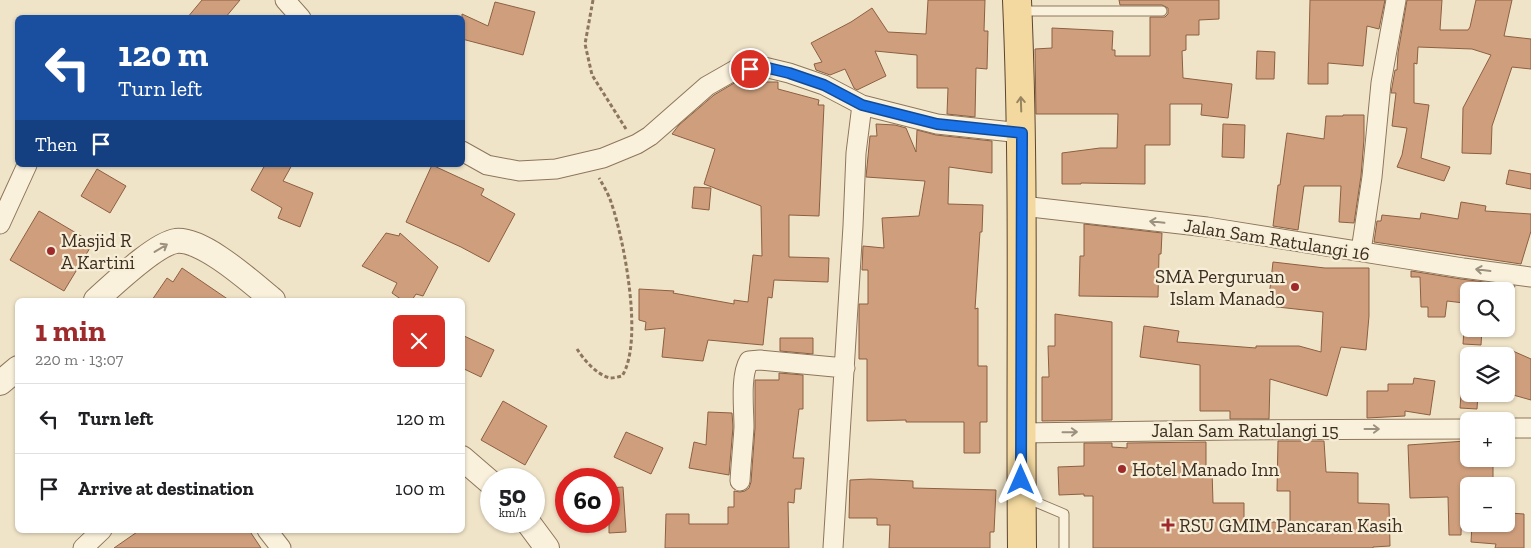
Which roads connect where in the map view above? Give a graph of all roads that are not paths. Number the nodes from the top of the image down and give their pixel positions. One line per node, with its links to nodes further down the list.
1 (285, 0): 5 (street)
2 (1396, 0): 12 (street)
3 (1017, 5): 4 (lane); 7 (main road, one-way to 3)
4 (1162, 11)
5 (298, 15)
6 (862, 105): 7 (street); 8 (street); 16 (street)
7 (1022, 133): 10 (main road)
8 (465, 153)
9 (26, 167): 11 (street)
10 (1022, 206): 12 (street, Jalan Sam Ratulangi 16, one-way to 10); 22 (main road)
11 (0, 224)
12 (1361, 251): 13 (street, Jalan Sam Ratulangi 16, one-way to 12)
13 (1531, 277)
14 (98, 298): 15 (street, one-way to 15)
15 (271, 298)
16 (844, 368): 25 (street); 33 (street)
17 (15, 370): 18 (street)
18 (0, 383)
19 (1515, 428): 20 (street)
20 (1531, 428)
21 (1460, 429): 22 (street, Jalan Sam Ratulangi 15, one-way to 21)
22 (1021, 433): 26 (main road)
23 (465, 461): 24 (street)
24 (480, 474)
25 (740, 481)
26 (1021, 496): 34 (main road); 35 (lane)
27 (99, 533): 30 (street)
28 (269, 533): 31 (street)
29 (536, 533): 32 (street)
30 (83, 548)
31 (281, 548)
32 (547, 548)
33 (833, 548)
34 (1022, 548)
35 (1064, 548)

